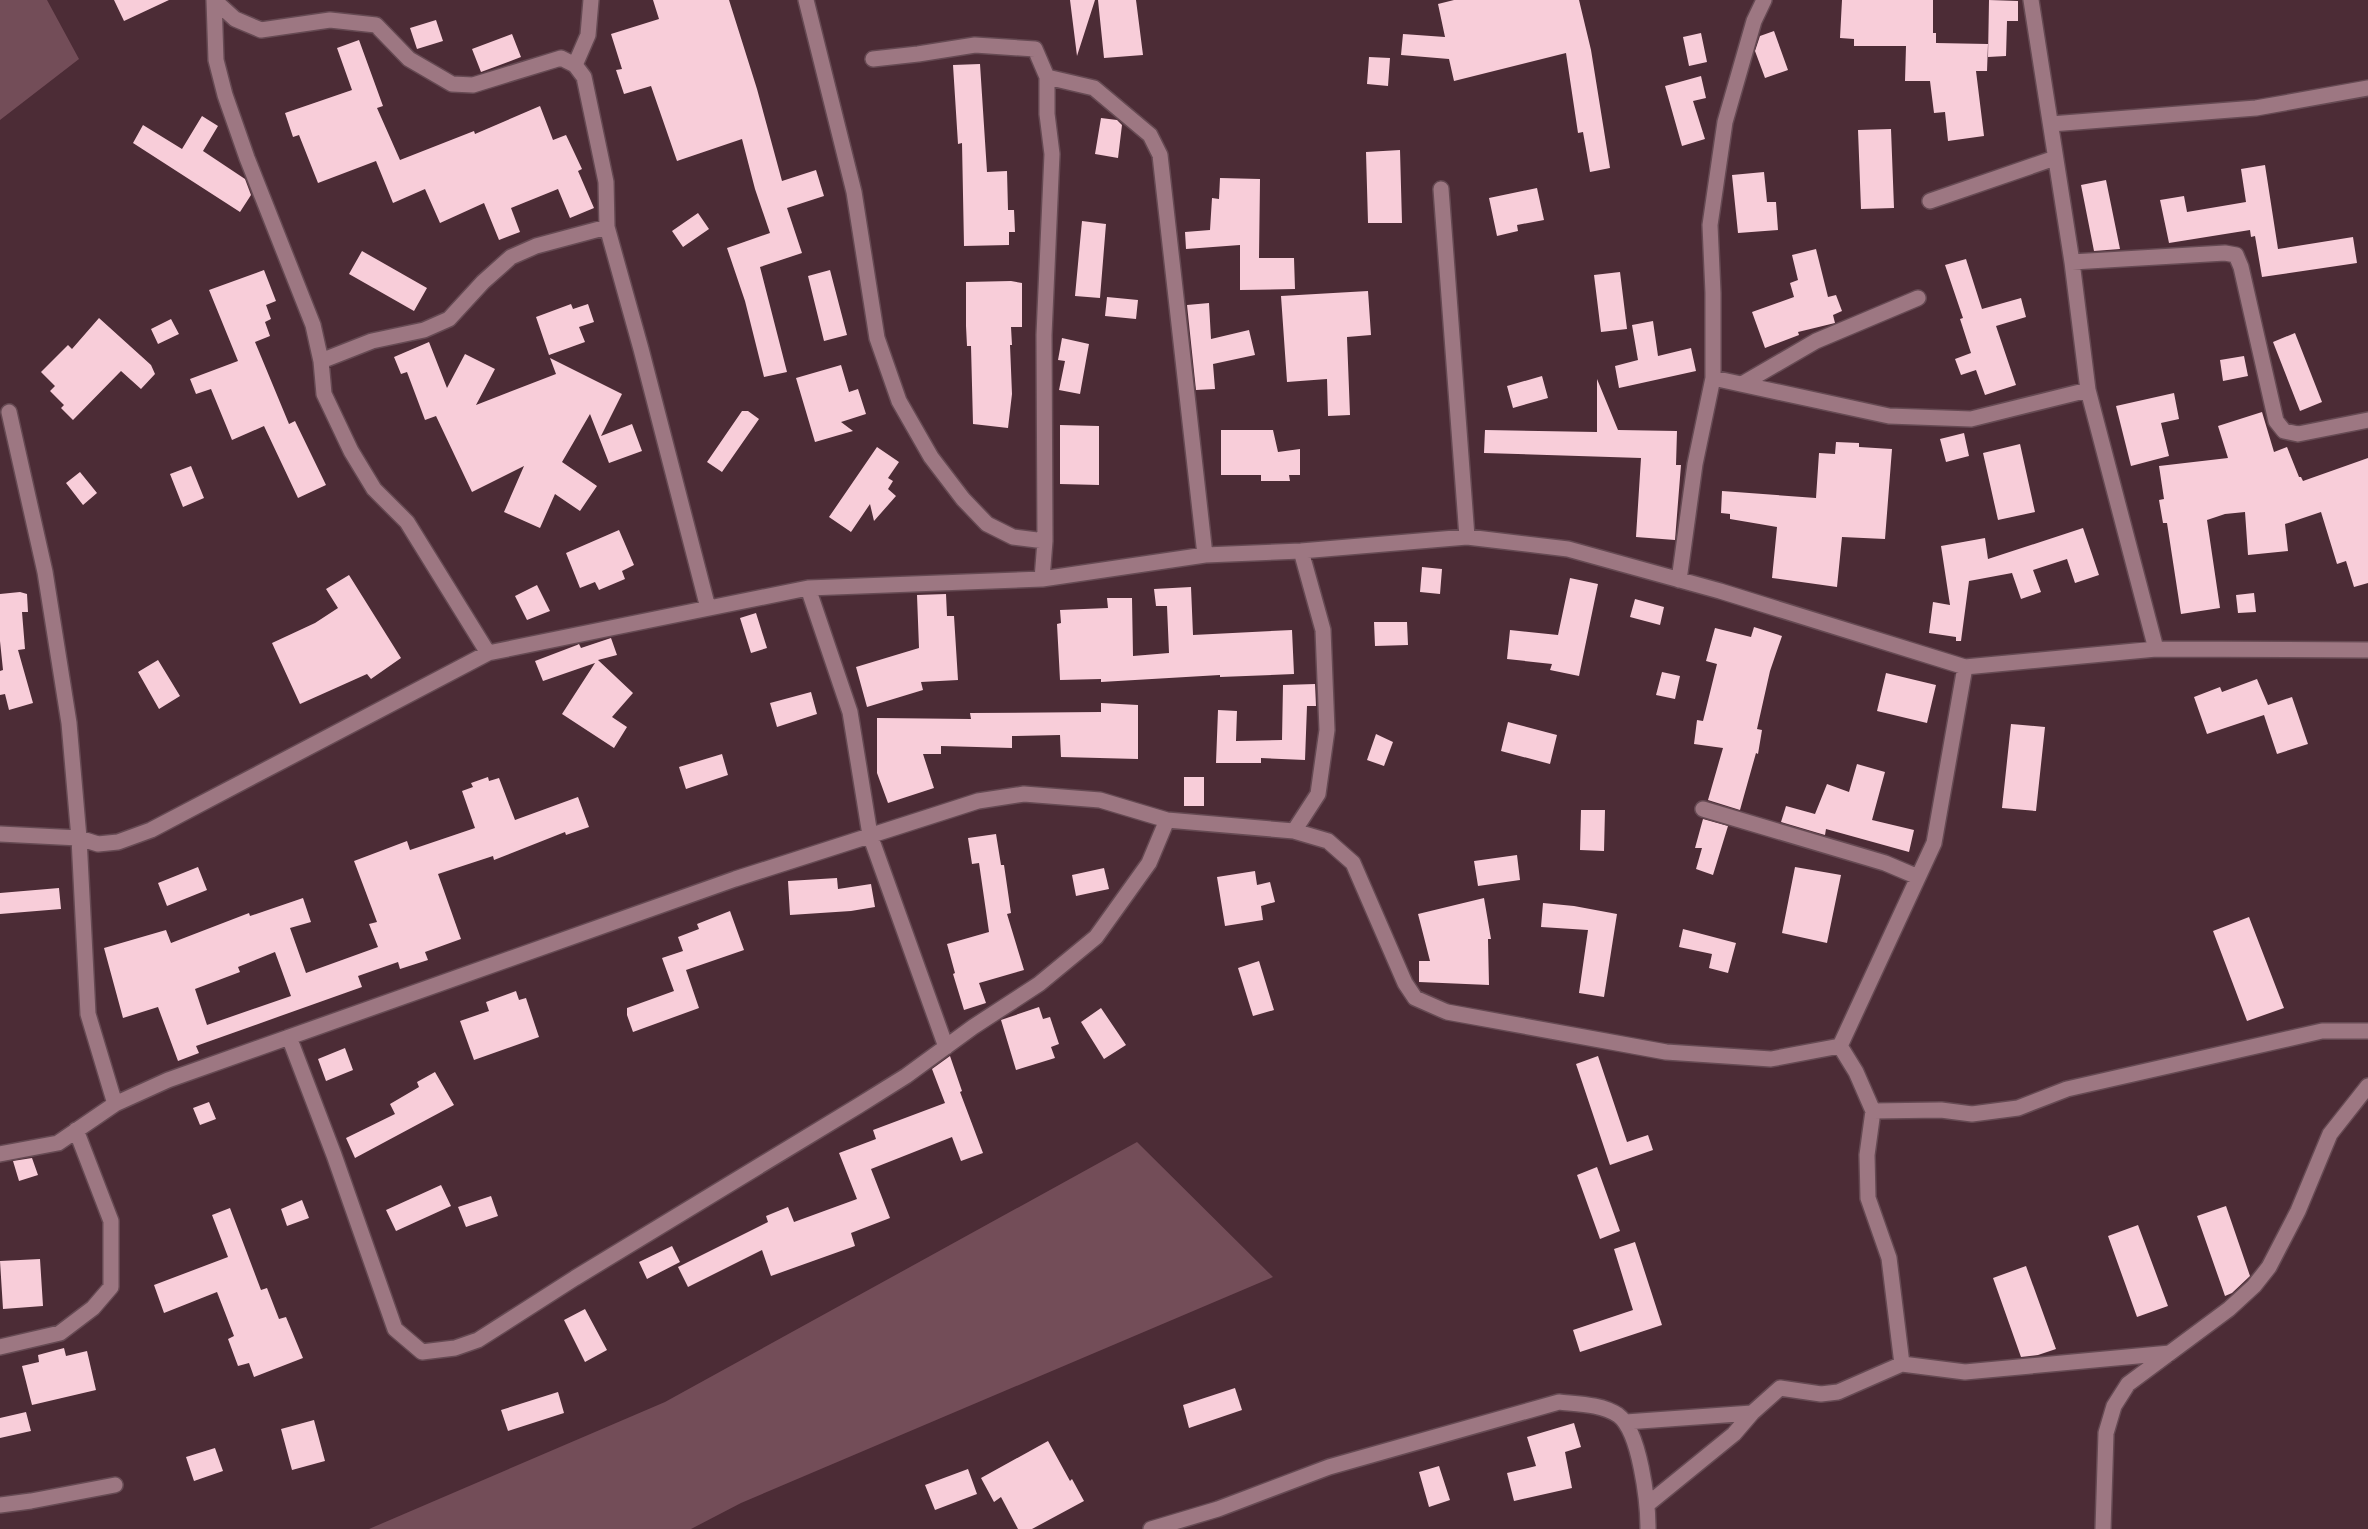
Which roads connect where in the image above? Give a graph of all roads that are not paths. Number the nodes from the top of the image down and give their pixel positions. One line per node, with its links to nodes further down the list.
1 (214, 0): 7 (street); 17 (street)
2 (591, 0): 7 (street)
3 (806, 0): 24 (street)
4 (1764, 0): 18 (street)
5 (2031, 0): 10 (street)
6 (873, 59): 8 (street)
7 (575, 65): 14 (street)
8 (1047, 76): 24 (street); 26 (street)
9 (2368, 88): 10 (street)
10 (2051, 124): 11 (street)
11 (2055, 158): 13 (street); 15 (street)
12 (1441, 189): 23 (street)
13 (1930, 201)
14 (607, 226): 17 (street); 30 (street)
15 (2072, 262): 20 (street); 22 (street)
16 (1918, 298): 19 (street)
17 (321, 361): 33 (street)
18 (1713, 378): 19 (street); 28 (street)
19 (1742, 384): 20 (street)
20 (2088, 390): 31 (street)
21 (9, 412): 40 (street)
22 (2368, 420)
23 (1467, 537): 25 (street); 28 (street)
24 (1045, 541): 27 (street)
25 (1301, 551): 26 (street); 37 (street)
26 (1205, 555): 27 (street)
27 (1042, 579): 29 (street)
28 (1679, 580): 34 (street)
29 (808, 588): 30 (street); 39 (street)
30 (708, 608): 33 (street)
31 (2156, 649): 32 (street); 34 (street)
32 (2368, 650)
33 (488, 653): 40 (street)
34 (1965, 667): 41 (street)
35 (1703, 809): 41 (street)
36 (1167, 820): 37 (street); 39 (street); 45 (street)
37 (1294, 831): 44 (street)
38 (0, 834): 40 (street)
39 (870, 836): 43 (street); 45 (street)
40 (79, 838): 47 (street)
41 (1918, 877): 44 (street)
42 (2368, 1031): 48 (street)
43 (289, 1037): 45 (street); 47 (street)
44 (1840, 1046): 48 (street)
45 (946, 1047)
46 (2368, 1086): 52 (street)
47 (115, 1104): 49 (street)
48 (1873, 1111): 53 (street)
49 (76, 1130): 50 (street); 51 (street)
50 (0, 1154)
51 (0, 1347)
52 (2170, 1353): 53 (street); 61 (street)
53 (1902, 1364): 54 (street)
54 (1752, 1413): 55 (street); 57 (street)
55 (1626, 1422): 57 (street); 59 (street)
56 (116, 1485): 58 (street)
57 (1648, 1504): 60 (street)
58 (0, 1505)
59 (1151, 1529)
60 (1648, 1529)
61 (2103, 1529)

